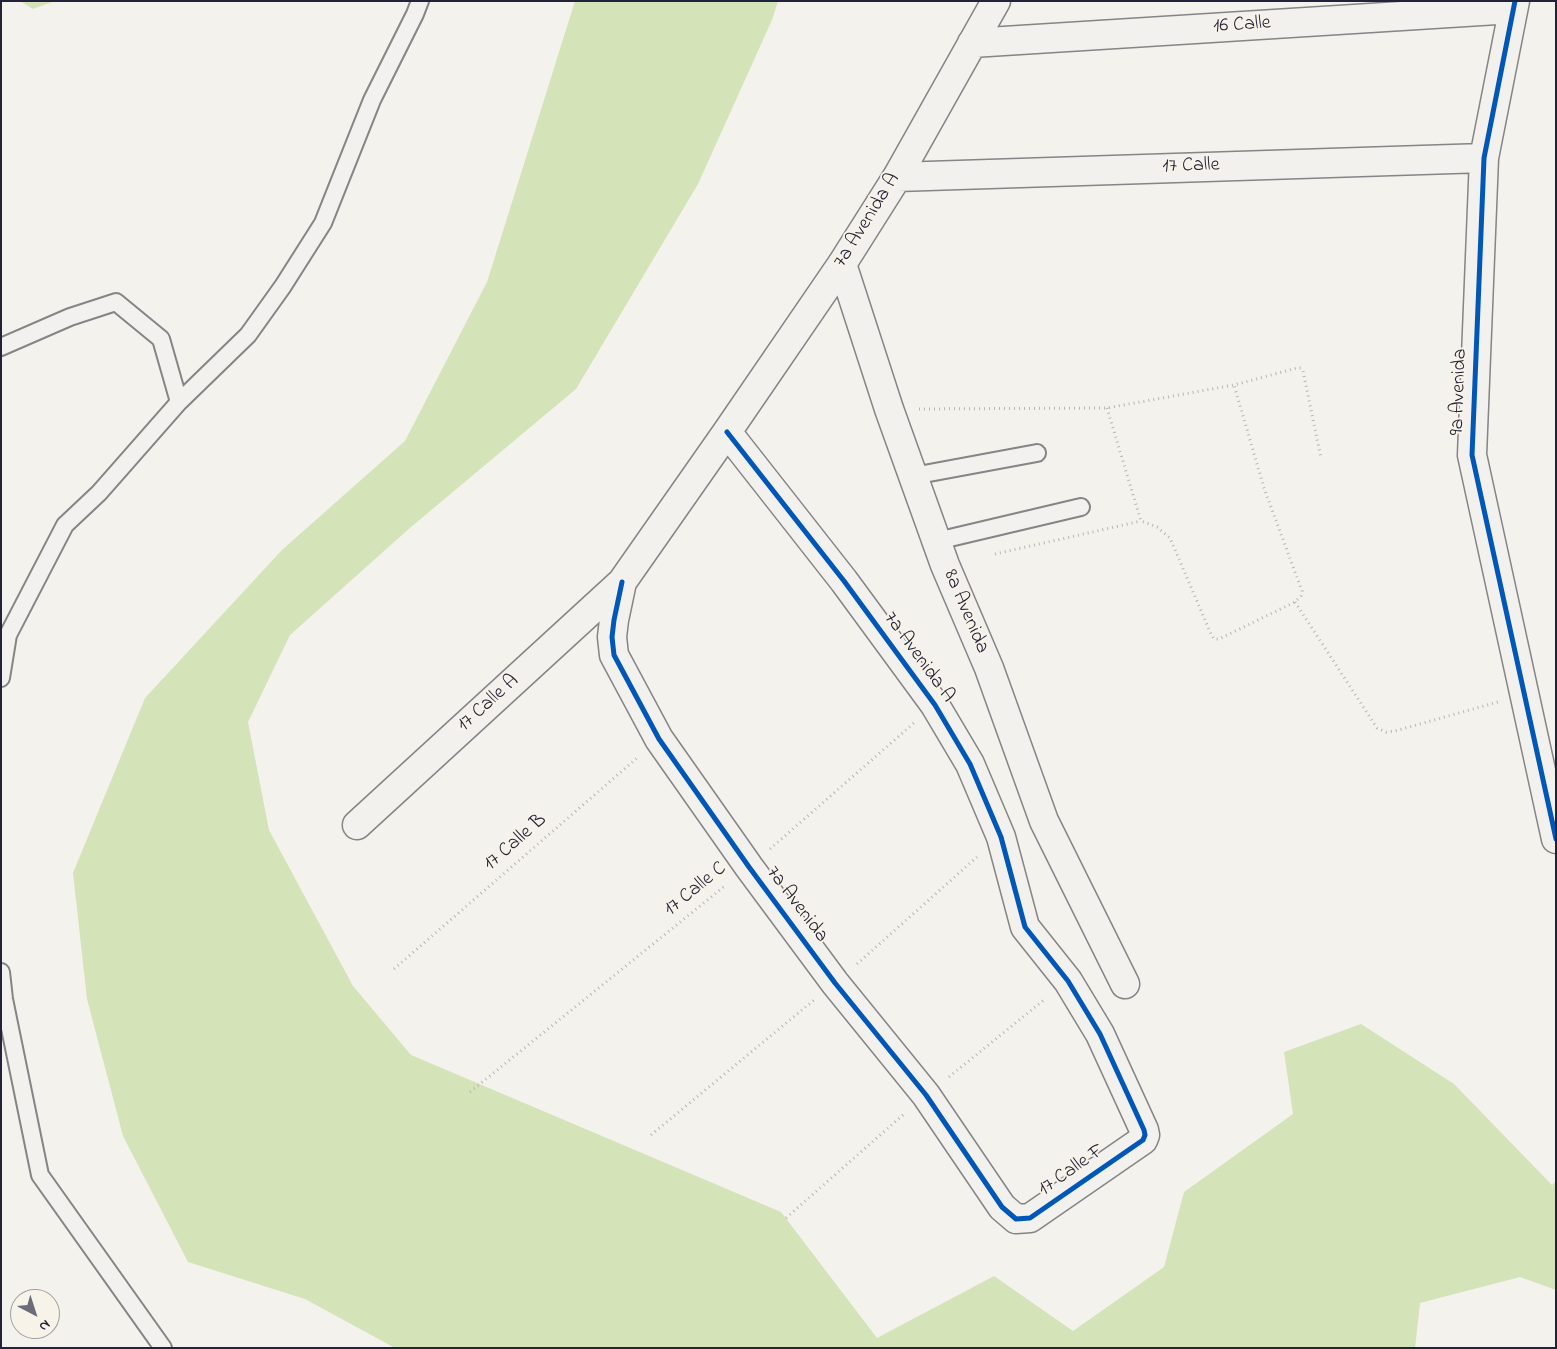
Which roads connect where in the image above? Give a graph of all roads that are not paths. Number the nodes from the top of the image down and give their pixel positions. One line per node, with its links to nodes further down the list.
1 (420, 1): 9 (lane)
2 (996, 1): 4 (street, 7a Avenida A)
3 (1514, 5): 4 (street, 16 Calle); 5 (street, 9a Avenida)
4 (972, 43): 6 (street, 7a Avenida A)
5 (1484, 158): 6 (street, 17 Calle); 18 (street, 9a Avenida)
6 (897, 177): 7 (street, 7a Avenida A)
7 (842, 264): 10 (street, 7a Avenida A); 12 (street, 8a Avenida)
8 (1, 348): 9 (lane)
9 (179, 402): 16 (lane)
10 (727, 432): 15 (street, 7a Avenida A); 21 (street, 7a Avenida A)
11 (1037, 453): 12 (lane)
12 (913, 476): 14 (street, 8a Avenida)
13 (1081, 507): 14 (lane)
14 (937, 541): 20 (street, 8a Avenida)
15 (622, 582): 17 (street, 17 Calle A); 22 (street, 7a Avenida)
16 (1, 678)
17 (357, 825)
18 (1556, 839)
19 (1, 972): 23 (lane)
20 (1125, 984)
21 (1143, 1140): 22 (street, 17 Calle F)
22 (1016, 1219)
23 (163, 1348)

